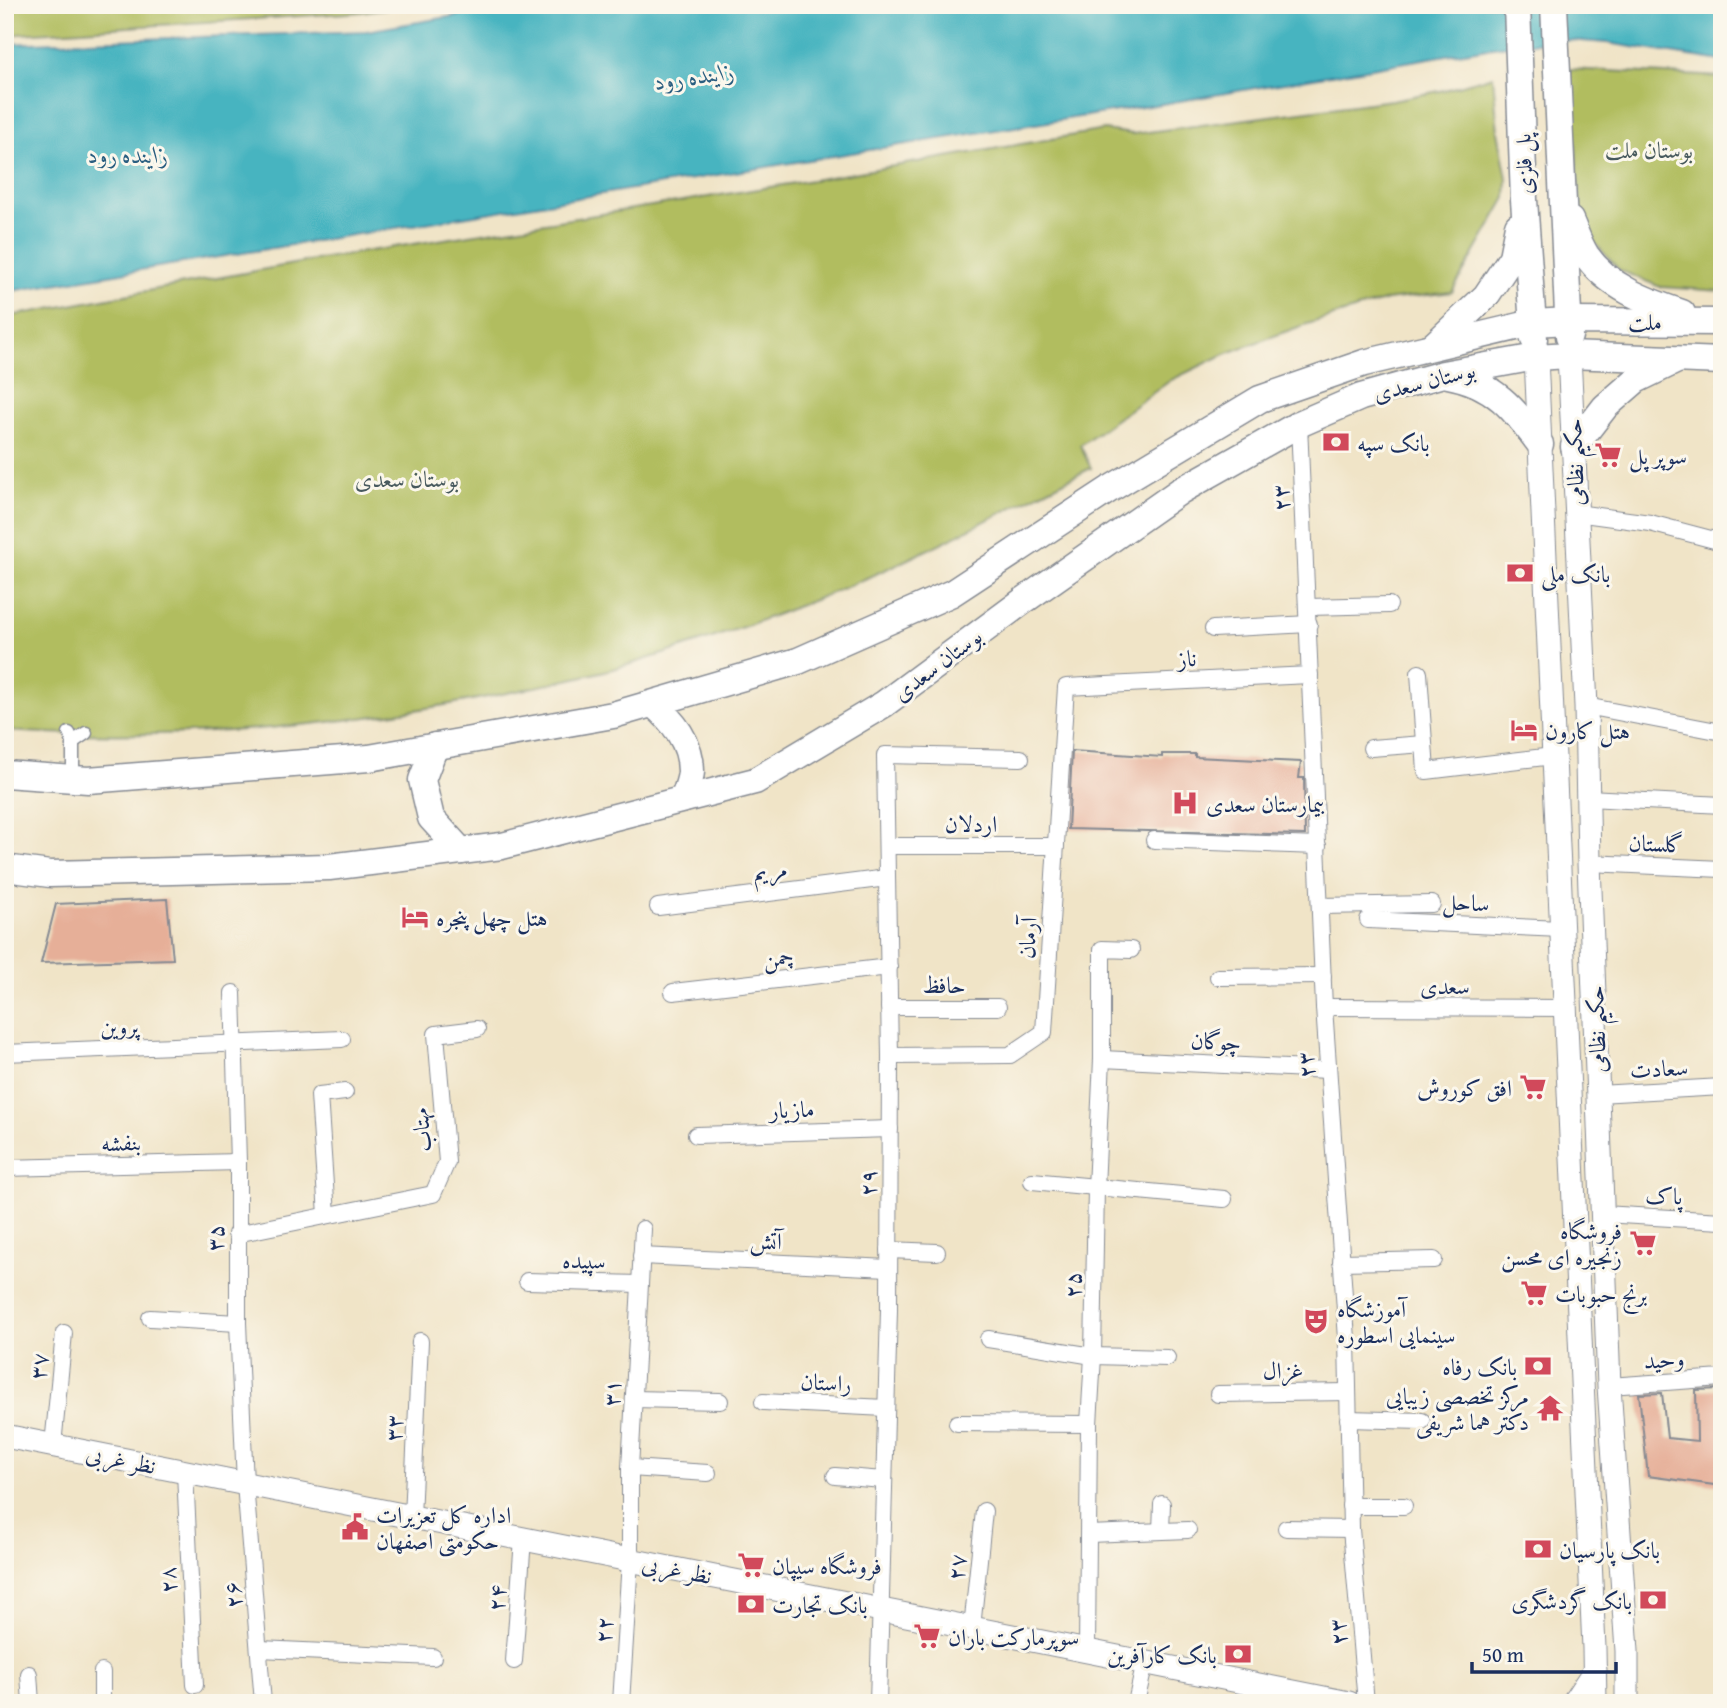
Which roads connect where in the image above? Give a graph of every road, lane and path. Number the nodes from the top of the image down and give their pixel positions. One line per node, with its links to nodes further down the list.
1 (1517, 5): 3 (main road, پل فلزی)
2 (1554, 5): 4 (main road, پل فلزی)
3 (1524, 200): 7 (main road, پل فلزی); 8 (main road)
4 (1562, 202): 5 (main road, پل فلزی); 6 (main road)
5 (1569, 321): 6 (main road, ملت); 7 (main road, ملت); 9 (main road, پل فلزی)
6 (1715, 321)
7 (1533, 323): 8 (main road, بوستان سعدی); 10 (main road, پل فلزی)
8 (1434, 345): 26 (main road, بوستان سعدی)
9 (1569, 355): 10 (main road, ملت); 11 (main road, ملت); 16 (main road, حکیم نظامی)
10 (1536, 357): 13 (main road, بوستان سعدی); 15 (main road, حکیم نظامی)
11 (1680, 359): 12 (main road, ملت); 16 (main road)
12 (1722, 360)
13 (1443, 374): 14 (main road, بوستان سعدی); 15 (main road)
14 (1298, 424): 20 (street, ۲۳); 38 (main road, بوستان سعدی)
15 (1540, 444): 33 (main road, حکیم نظامی)
16 (1574, 447): 17 (main road, حکیم نظامی)
17 (1576, 513): 18 (street); 27 (main road, حکیم نظامی)
18 (1722, 542)
19 (1389, 606): 20 (street)
20 (1308, 607): 21 (street, ۲۳)
21 (1309, 624): 22 (street); 24 (street, ۲۳)
22 (1213, 629)
23 (1419, 673): 30 (street)
24 (1310, 675): 25 (street, ناز); 43 (street, ۲۳)
25 (1066, 687): 42 (street, آرمان)
26 (653, 704): 31 (main road, بوستان سعدی); 38 (main road)
27 (1586, 706): 28 (street); 37 (main road, حکیم نظامی)
28 (1722, 732)
29 (86, 733): 36 (street)
30 (1424, 744): 32 (street); 33 (street)
31 (435, 746): 36 (main road, بوستان سعدی); 44 (main road)
32 (1371, 748)
33 (1553, 757): 53 (main road, حکیم نظامی)
34 (1021, 758): 41 (street, ۲۹)
35 (5, 774): 36 (main road, بوستان سعدی)
36 (73, 779)
37 (1588, 798): 39 (street); 45 (main road, حکیم نظامی)
38 (684, 799): 44 (main road, بوستان سعدی)
39 (1722, 805)
40 (1154, 839): 43 (street)
41 (887, 846): 42 (street, اردلان); 48 (street, ۲۹)
42 (1056, 846): 68 (street, آرمان)
43 (1318, 846): 50 (street, ۲۳)
44 (461, 851): 46 (main road, بوستان سعدی)
45 (1589, 863): 47 (street, گلستان); 73 (main road, حکیم نظامی)
46 (5, 868)
47 (1722, 869)
48 (887, 878): 51 (street, مریم); 55 (street, ۲۹)
49 (1432, 904): 50 (street)
50 (1320, 905): 56 (street, ۲۳)
51 (658, 907)
52 (1368, 920): 53 (street, ساحل)
53 (1561, 929): 63 (main road, حکیم نظامی)
54 (1131, 950): 69 (street, ۲۵)
55 (889, 967): 58 (street, چمن); 60 (street, ۲۹)
56 (1323, 976): 57 (street); 62 (street, ۲۳)
57 (1218, 977)
58 (673, 992)
59 (233, 993): 66 (street, ۳۵)
60 (889, 1007): 61 (street, حافظ); 68 (street, ۲۹)
61 (998, 1007)
62 (1324, 1007): 63 (street, سعدی); 70 (street, ۲۳)
63 (1565, 1008): 140 (main road, حکیم نظامی)
64 (477, 1029): 82 (street, مهتاب)
65 (342, 1039): 66 (street, پروین)
66 (235, 1044): 67 (street, پروین); 76 (street, ۳۵)
67 (5, 1053)
68 (890, 1056): 74 (street, ۲۹)
69 (1102, 1059): 70 (street, چوگان); 79 (street, ۲۵)
70 (1328, 1070): 90 (street, ۲۳)
71 (1722, 1087): 73 (street, سعادت)
72 (345, 1092): 82 (street)
73 (1598, 1094): 81 (main road, حکیم نظامی)
74 (890, 1129): 75 (street, مازیار); 86 (street, ۲۹)
75 (696, 1135)
76 (238, 1161): 77 (street, بنفشه); 85 (street, ۳۵)
77 (5, 1168)
78 (1032, 1181): 79 (street)
79 (1096, 1188): 80 (street); 99 (street, ۲۵)
80 (1224, 1199)
81 (1603, 1214): 83 (street, پاک); 102 (main road, حکیم نظامی)
82 (327, 1215): 85 (street, مهتاب)
83 (1722, 1221)
84 (642, 1229): 88 (street, ۳۱)
85 (236, 1234): 95 (street, ۳۵)
86 (889, 1250): 87 (street); 91 (street, ۲۹)
87 (937, 1252)
88 (641, 1256): 91 (street, آتش); 93 (street, ۳۱)
89 (1434, 1259): 90 (street)
90 (1341, 1262): 103 (street, ۲۳)
91 (889, 1268): 108 (street, ۲۹)
92 (527, 1281): 93 (street, سپیده)
93 (639, 1284): 105 (street, ۳۱)
94 (150, 1318): 95 (street)
95 (237, 1323): 120 (street, ۳۵)
96 (64, 1333): 114 (street, ۳۷)
97 (988, 1339): 99 (street)
98 (420, 1340): 125 (street, ۳۳)
99 (1093, 1356): 100 (street); 112 (street, ۲۵)
100 (1167, 1358)
101 (1722, 1378): 102 (street, وحید)
102 (1609, 1386): 154 (main road, حکیم نظامی)
103 (1348, 1392): 104 (street, غزال); 109 (street, ۲۳)
104 (1218, 1394)
105 (634, 1399): 106 (street); 115 (street, ۳۱)
106 (720, 1401)
107 (763, 1402): 108 (street, راستان)
108 (886, 1408): 119 (street, ۲۹)
109 (1348, 1419): 110 (street); 122 (street, ۲۳)
110 (1422, 1421)
111 (957, 1423): 112 (street)
112 (1089, 1424): 130 (street, ۲۵)
113 (5, 1436): 114 (main road, نظر غربی)
114 (52, 1445): 116 (main road, نظر غربی)
115 (630, 1468): 117 (street); 132 (street, ۳۱)
116 (185, 1472): 120 (main road, نظر غربی); 143 (street, ۲۸)
117 (708, 1473)
118 (835, 1476): 119 (street)
119 (883, 1480): 133 (street, ۲۹)
120 (245, 1484): 125 (main road, نظر غربی); 135 (street, ۲۶)
121 (1162, 1504): 129 (street)
122 (1350, 1506): 123 (street); 127 (street, ۲۳)
123 (1404, 1506)
124 (984, 1511): 134 (street, ۲۷)
125 (412, 1517): 131 (main road, نظر غربی)
126 (1286, 1528): 127 (street)
127 (1351, 1529): 151 (street, ۲۳)
128 (1188, 1530): 129 (street)
129 (1161, 1531): 130 (street)
130 (1089, 1534): 136 (street, ۲۵)
131 (523, 1539): 132 (main road, نظر غربی); 138 (street, ۲۴)
132 (631, 1560): 133 (main road, نظر غربی); 147 (street, ۲۲)
133 (882, 1610): 134 (main road, نظر غربی); 148 (street, ۲۹)
134 (972, 1628): 136 (main road, نظر غربی)
135 (260, 1649): 137 (street); 146 (street, ۲۶)
136 (1087, 1651): 139 (main road, نظر غربی)
137 (433, 1657)
138 (514, 1661)
139 (1144, 1662): 149 (street); 150 (main road, نظر غربی)
140 (1595, 1670): 152 (main road); 153 (main road, حکیم نظامی)
141 (102, 1672): 145 (street)
142 (29, 1674): 144 (street)
143 (195, 1685)
144 (31, 1703)
145 (102, 1703)
146 (263, 1703)
147 (621, 1703)
148 (878, 1703)
149 (1136, 1703)
150 (1349, 1703)
151 (1366, 1703)
152 (1573, 1703)
153 (1595, 1703)
154 (1627, 1703)

